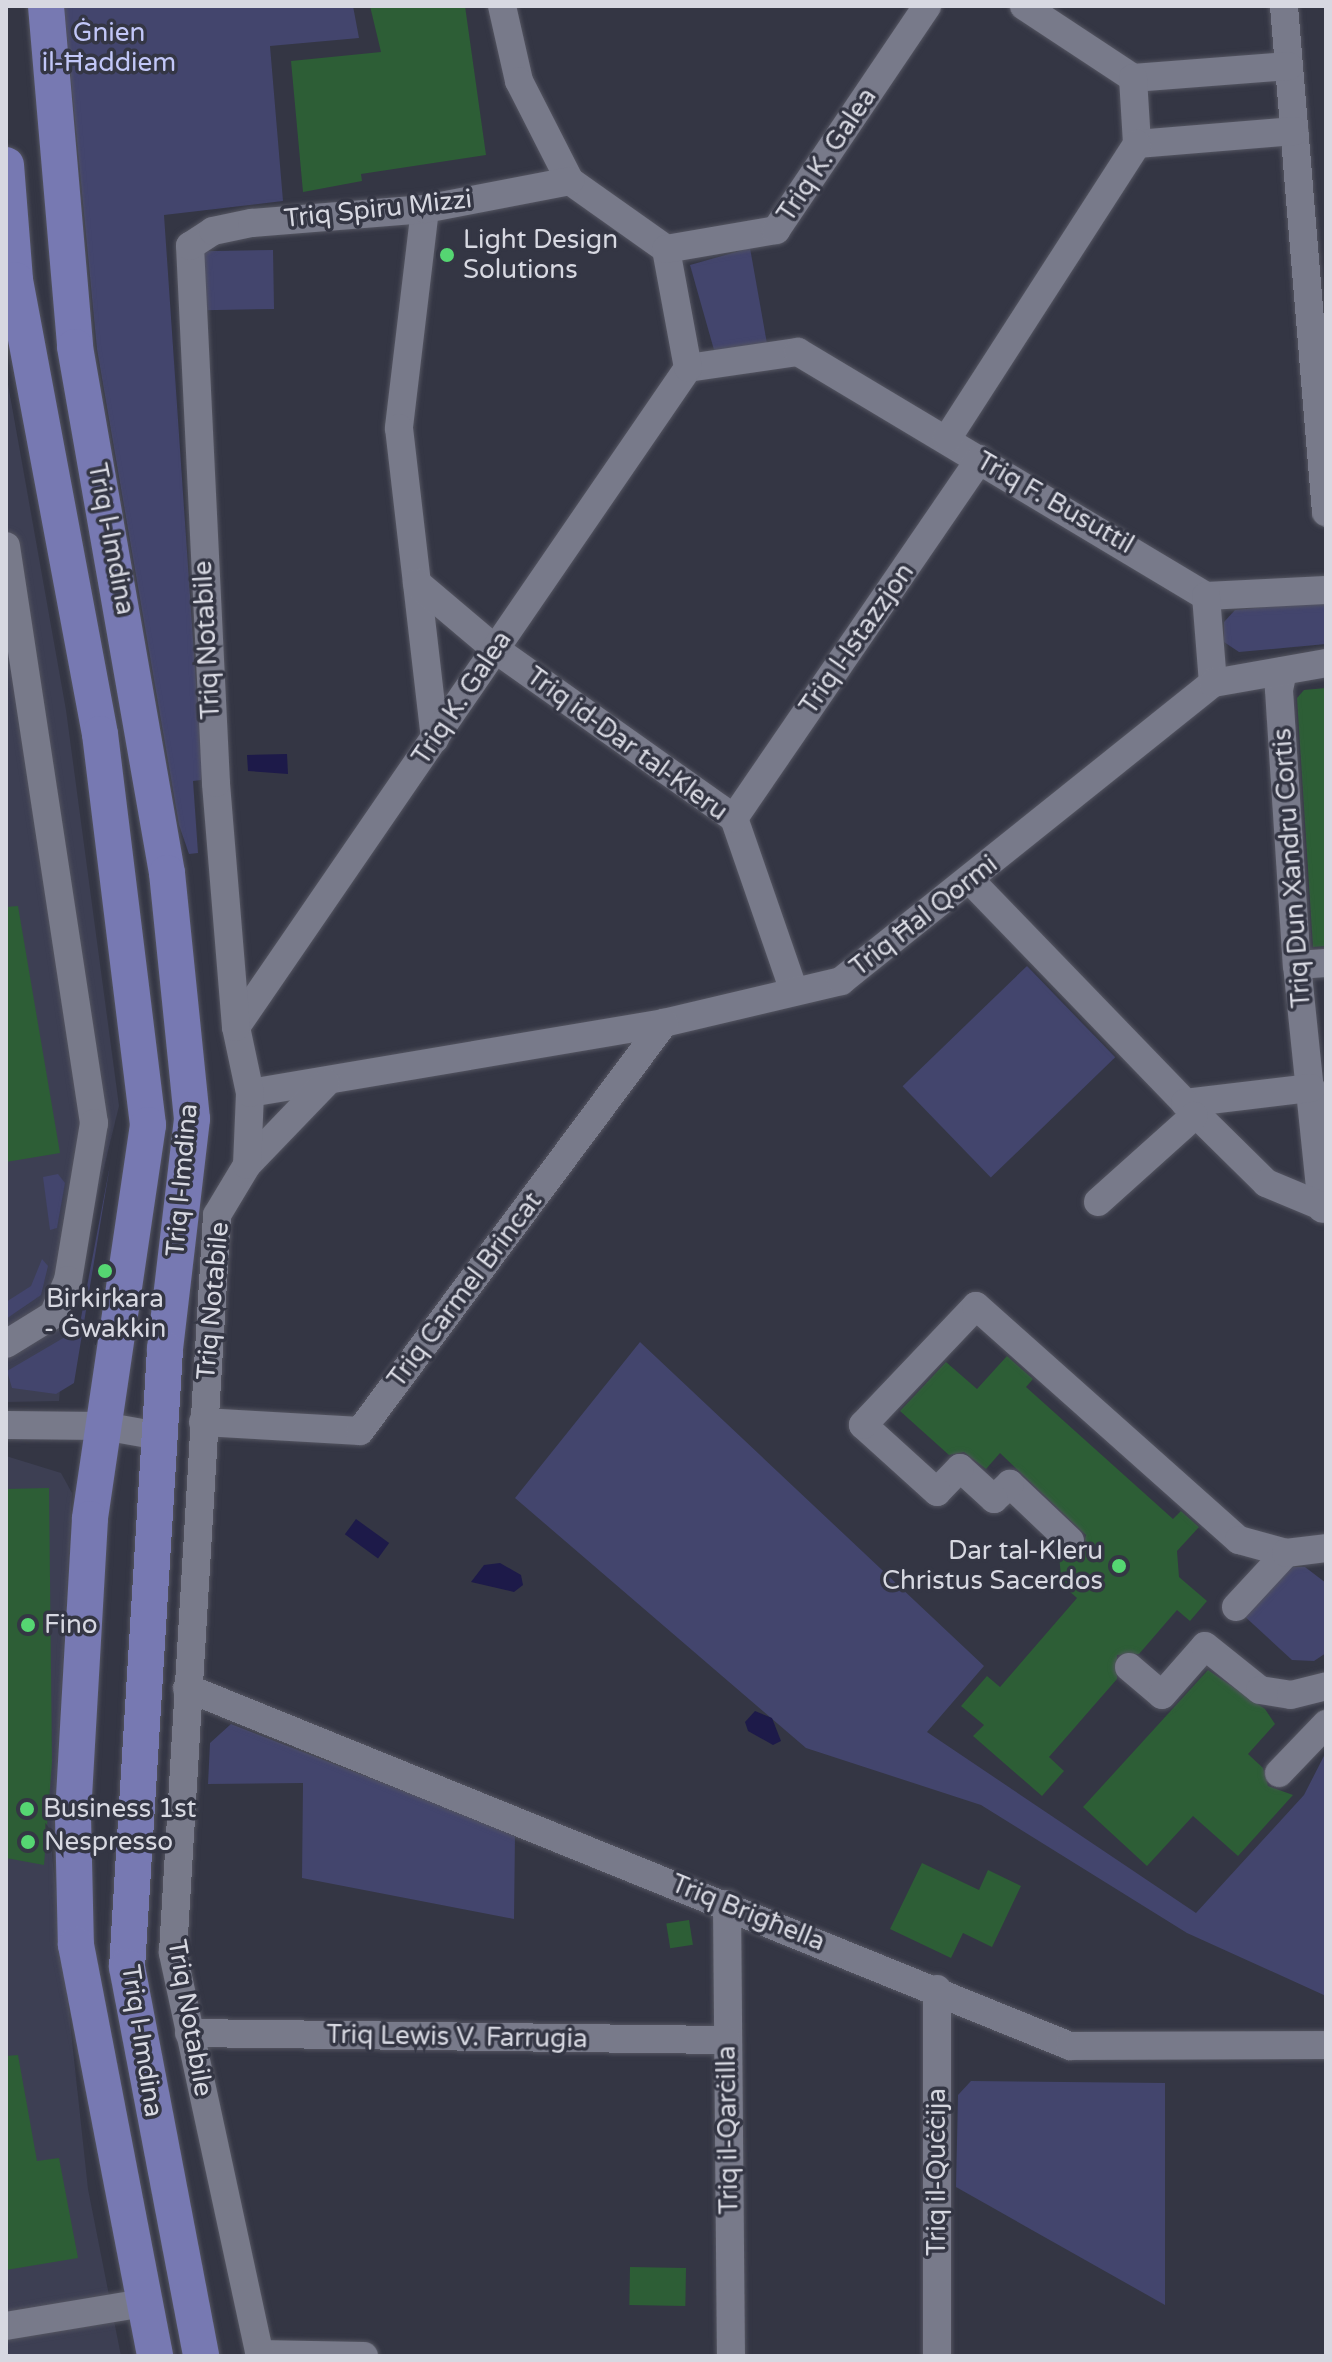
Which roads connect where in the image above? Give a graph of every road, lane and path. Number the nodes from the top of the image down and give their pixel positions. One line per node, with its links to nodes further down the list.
1 (46, 6): 47 (main road, Triq l-Imdina)
2 (502, 6): 11 (street)
3 (927, 6): 14 (street, Triq K. Galea)
4 (1024, 6): 7 (street)
5 (1284, 6): 6 (street)
6 (1289, 66): 7 (street); 8 (street)
7 (1133, 78): 9 (street)
8 (1294, 131): 9 (street); 19 (street)
9 (1137, 144): 17 (street)
10 (6, 165): 15 (main road, Triq l-Imdina)
11 (570, 181): 12 (street, Triq Spiru Mizzi); 14 (street)
12 (425, 209): 13 (street, Triq Spiru Mizzi); 21 (street)
13 (190, 246): 35 (street, Triq Notabile)
14 (666, 249): 16 (street)
15 (10, 282): 46 (main road, Triq l-Imdina)
16 (688, 368): 17 (street, Triq F. Busuttil); 24 (street, Triq K. Galea)
17 (947, 439): 18 (street, Triq F. Busuttil)
18 (980, 459): 23 (street, Triq F. Busuttil); 29 (street, Triq l-Istazzjon)
19 (1326, 512)
20 (6, 546): 43 (street)
21 (417, 583): 24 (street, Triq id-Dar tal-Kleru); 28 (street)
22 (1326, 590): 23 (street)
23 (1206, 596): 27 (street)
24 (495, 649): 28 (street, Triq K. Galea); 29 (street, Triq id-Dar tal-Kleru)
25 (1326, 663): 26 (street, Triq Ħal Qormi)
26 (1283, 671): 27 (street, Triq Ħal Qormi); 32 (street, Triq Dun Xandru Cortis)
27 (1213, 683): 30 (street, Triq Ħal Qormi)
28 (435, 739): 35 (street, Triq K. Galea)
29 (734, 818): 33 (street, Triq id-Dar tal-Kleru)
30 (970, 880): 33 (street, Triq Ħal Qormi); 39 (street)
31 (1326, 963): 32 (street)
32 (1297, 965): 37 (street, Triq Dun Xandru Cortis)
33 (794, 991): 34 (street, Triq Ħal Qormi)
34 (664, 1023): 36 (street, Triq Ħal Qormi); 44 (street, Triq Carmel Brincat)
35 (236, 1027): 38 (street, Triq Notabile)
36 (326, 1083): 38 (street, Triq Ħal Qormi); 40 (street)
37 (1311, 1088): 39 (street); 42 (street, Triq Dun Xandru Cortis)
38 (250, 1093): 40 (street, Triq Notabile)
39 (1190, 1110): 41 (street); 42 (street)
40 (247, 1165): 44 (street, Triq Notabile)
41 (1098, 1202)
42 (1324, 1208)
43 (6, 1344)
44 (203, 1422): 54 (street, Triq Notabile)
45 (6, 1425): 46 (street)
46 (103, 1426): 47 (street); 62 (main road, Triq l-Imdina)
47 (159, 1436): 66 (main road, Triq l-Imdina)
48 (1070, 1541): 50 (street)
49 (1326, 1548): 50 (street)
50 (1286, 1553): 51 (street)
51 (1236, 1607)
52 (1129, 1667): 53 (street)
53 (1326, 1686)
54 (187, 1688): 57 (street, Triq Brigħella); 59 (street, Triq Notabile)
55 (1326, 1724): 56 (street)
56 (1279, 1773)
57 (727, 1904): 58 (street, Triq Brigħella); 60 (street, Triq il-Qarċilla)
58 (937, 1989): 61 (street, Triq Brigħella); 69 (street, Triq il-Quċċija)
59 (189, 2033): 60 (street, Triq Lewis V. Farrugia); 64 (street, Triq Notabile)
60 (726, 2040): 68 (street, Triq il-Qarċilla)
61 (1326, 2045)
62 (144, 2303): 63 (street); 65 (main road, Triq l-Imdina)
63 (6, 2326)
64 (260, 2355): 67 (street)
65 (155, 2356)
66 (201, 2356)
67 (364, 2356)
68 (731, 2356)
69 (937, 2356)

